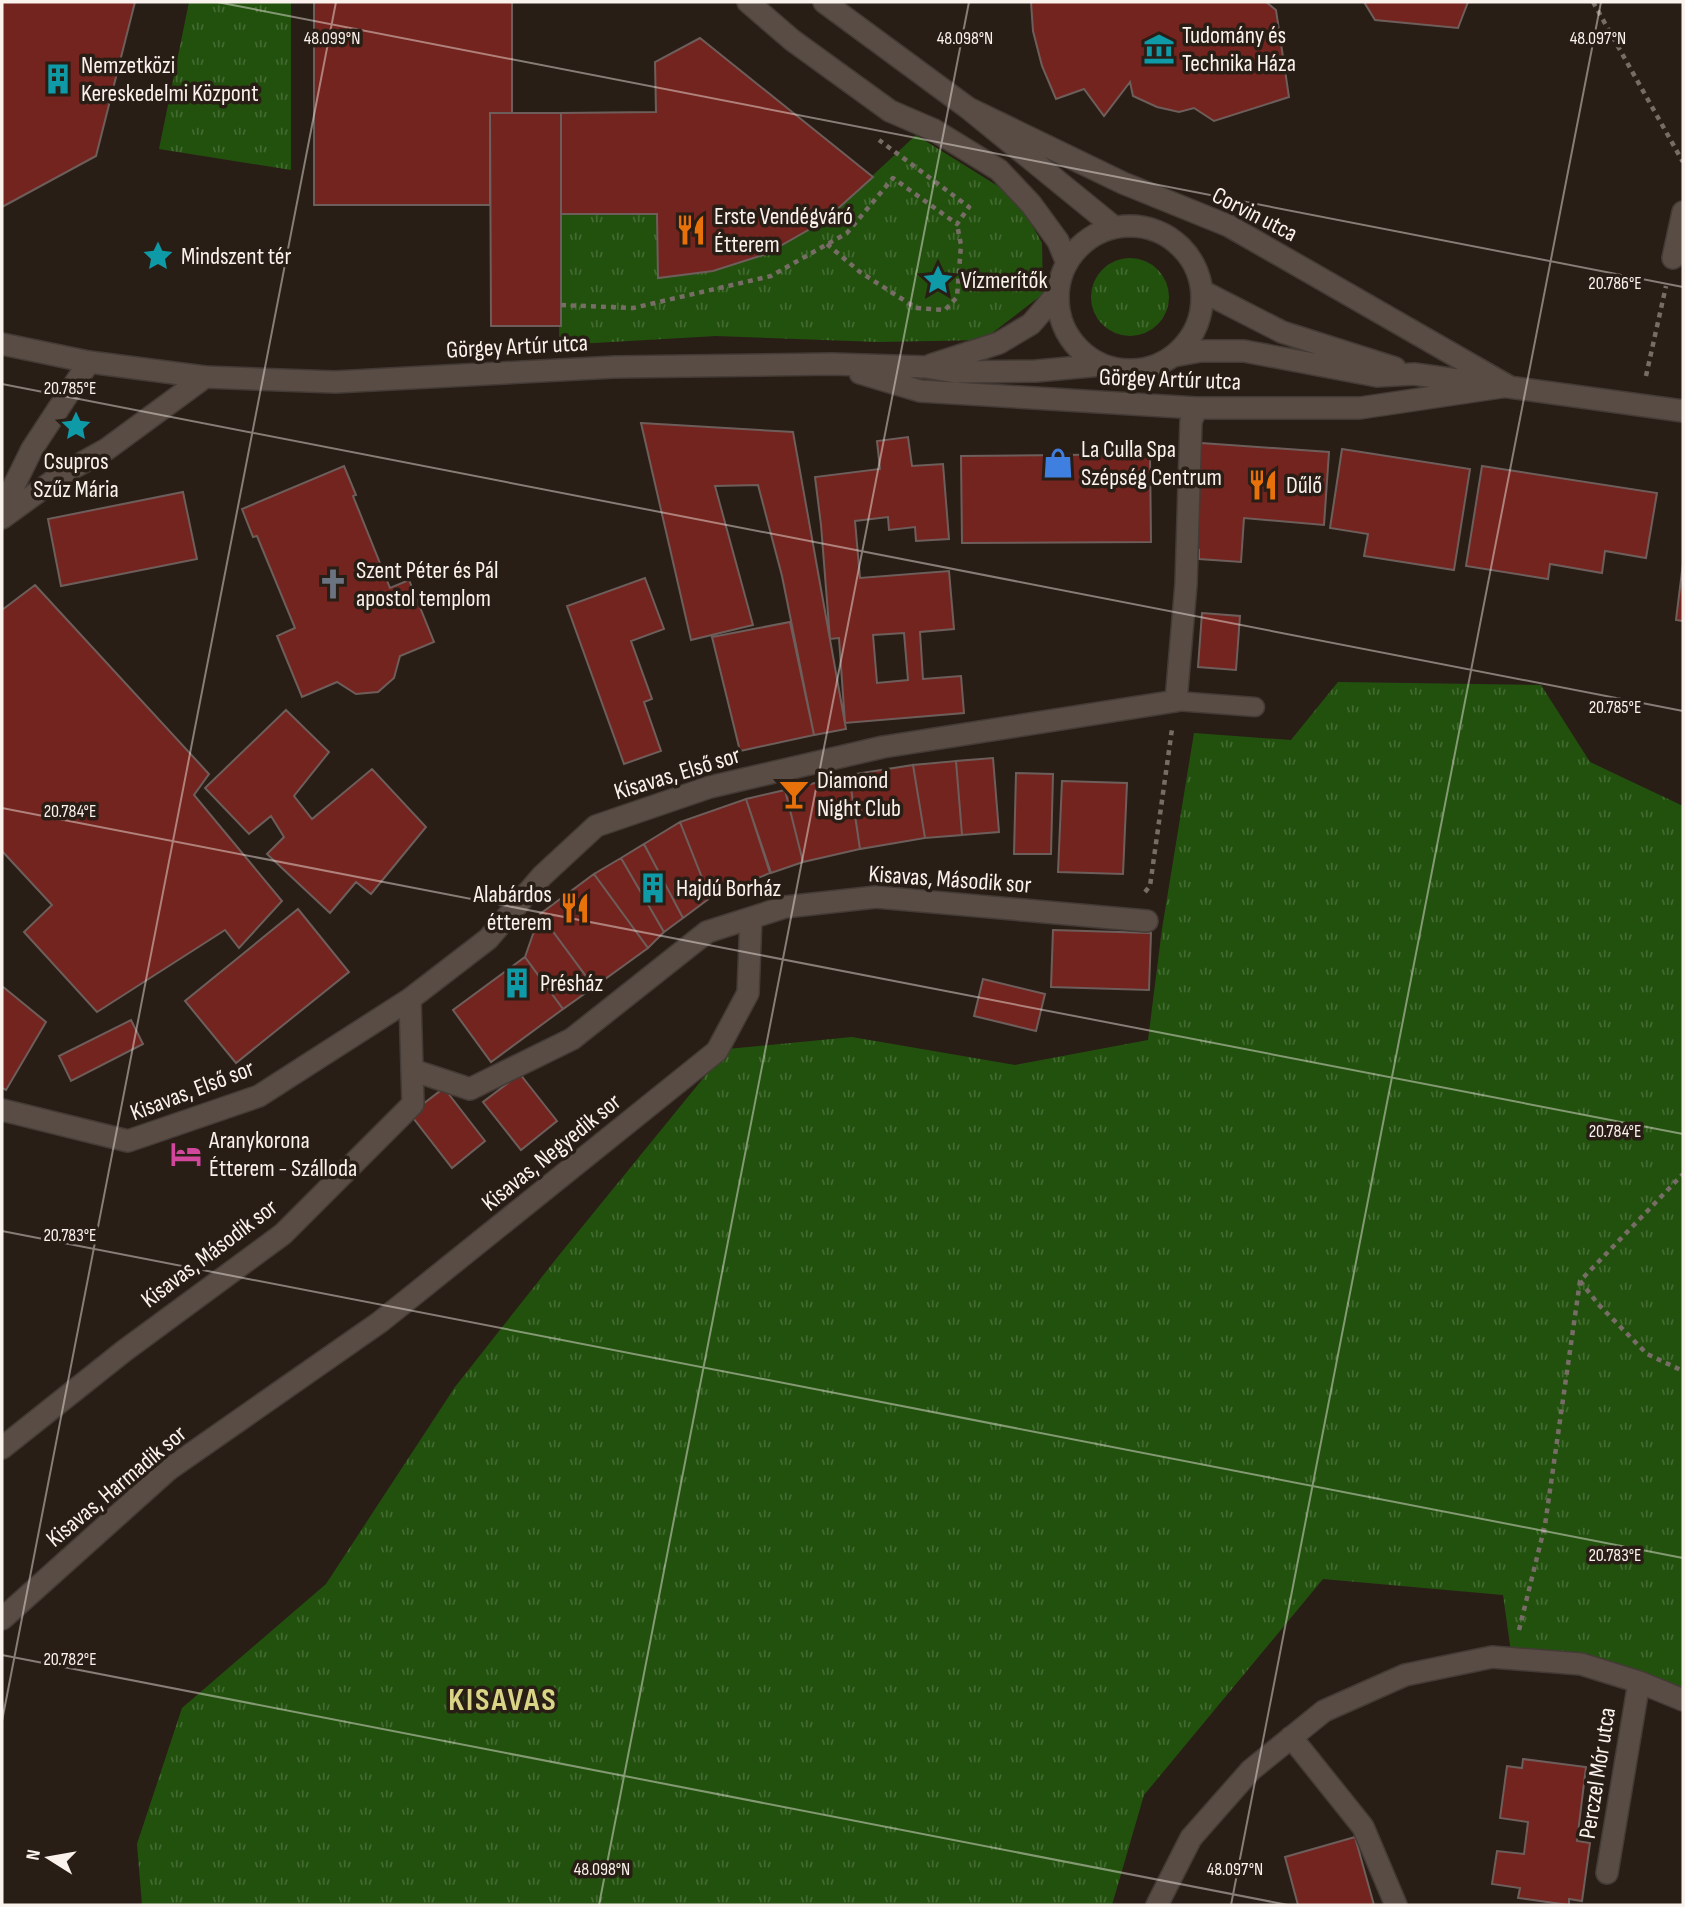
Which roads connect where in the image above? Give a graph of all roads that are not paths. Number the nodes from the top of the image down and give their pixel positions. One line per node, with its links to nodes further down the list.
1 (824, 2): 3 (street, Corvin utca)
2 (752, 3): 7 (street)
3 (968, 108): 5 (street, Corvin utca); 18 (street, Corvin utca)
4 (1683, 212): 6 (street)
5 (1114, 227): 7 (street); 8 (street)
6 (1673, 258)
7 (1067, 263): 9 (street)
8 (1202, 292): 11 (street); 16 (street, Görgey Artúr utca)
9 (1057, 294): 14 (street); 15 (street, Görgey Artúr utca)
10 (2, 344): 12 (street, Görgey Artúr utca)
11 (1172, 356): 14 (street); 16 (street, Görgey Artúr utca)
12 (89, 362): 17 (street, Görgey Artúr utca); 21 (street)
13 (832, 364): 15 (street, Görgey Artúr utca); 17 (street, Görgey Artúr utca); 19 (street, Görgey Artúr utca)
14 (1102, 365): 15 (street, Görgey Artúr utca)
15 (926, 367)
16 (1414, 374): 18 (street, Görgey Artúr utca)
17 (205, 377): 22 (street)
18 (1508, 386): 19 (street, Görgey Artúr utca); 20 (street, Görgey Artúr utca)
19 (1197, 408): 23 (street)
20 (1683, 411)
21 (2, 510)
22 (2, 518)
23 (1176, 701): 24 (lane); 27 (street, Kisavas, Első sor)
24 (1255, 707)
25 (751, 918): 26 (street, Kisavas, Második sor); 28 (street, Kisavas, Második sor); 30 (street, Kisavas, Negyedik sor)
26 (1147, 921)
27 (410, 999): 28 (street); 29 (street, Kisavas, Első sor)
28 (412, 1070): 31 (street, Kisavas, Második sor)
29 (2, 1111)
30 (304, 1376): 32 (street, Kisavas, Harmadik sor)
31 (2, 1448)
32 (2, 1619)
33 (1639, 1682): 34 (street, Perczel Mór utca); 35 (street, Perczel Mór utca); 36 (street, Perczel Mór utca)
34 (1683, 1700)
35 (1291, 1737): 37 (street, Perczel Mór utca); 38 (street)
36 (1607, 1873)
37 (1157, 1905)
38 (1396, 1905)

